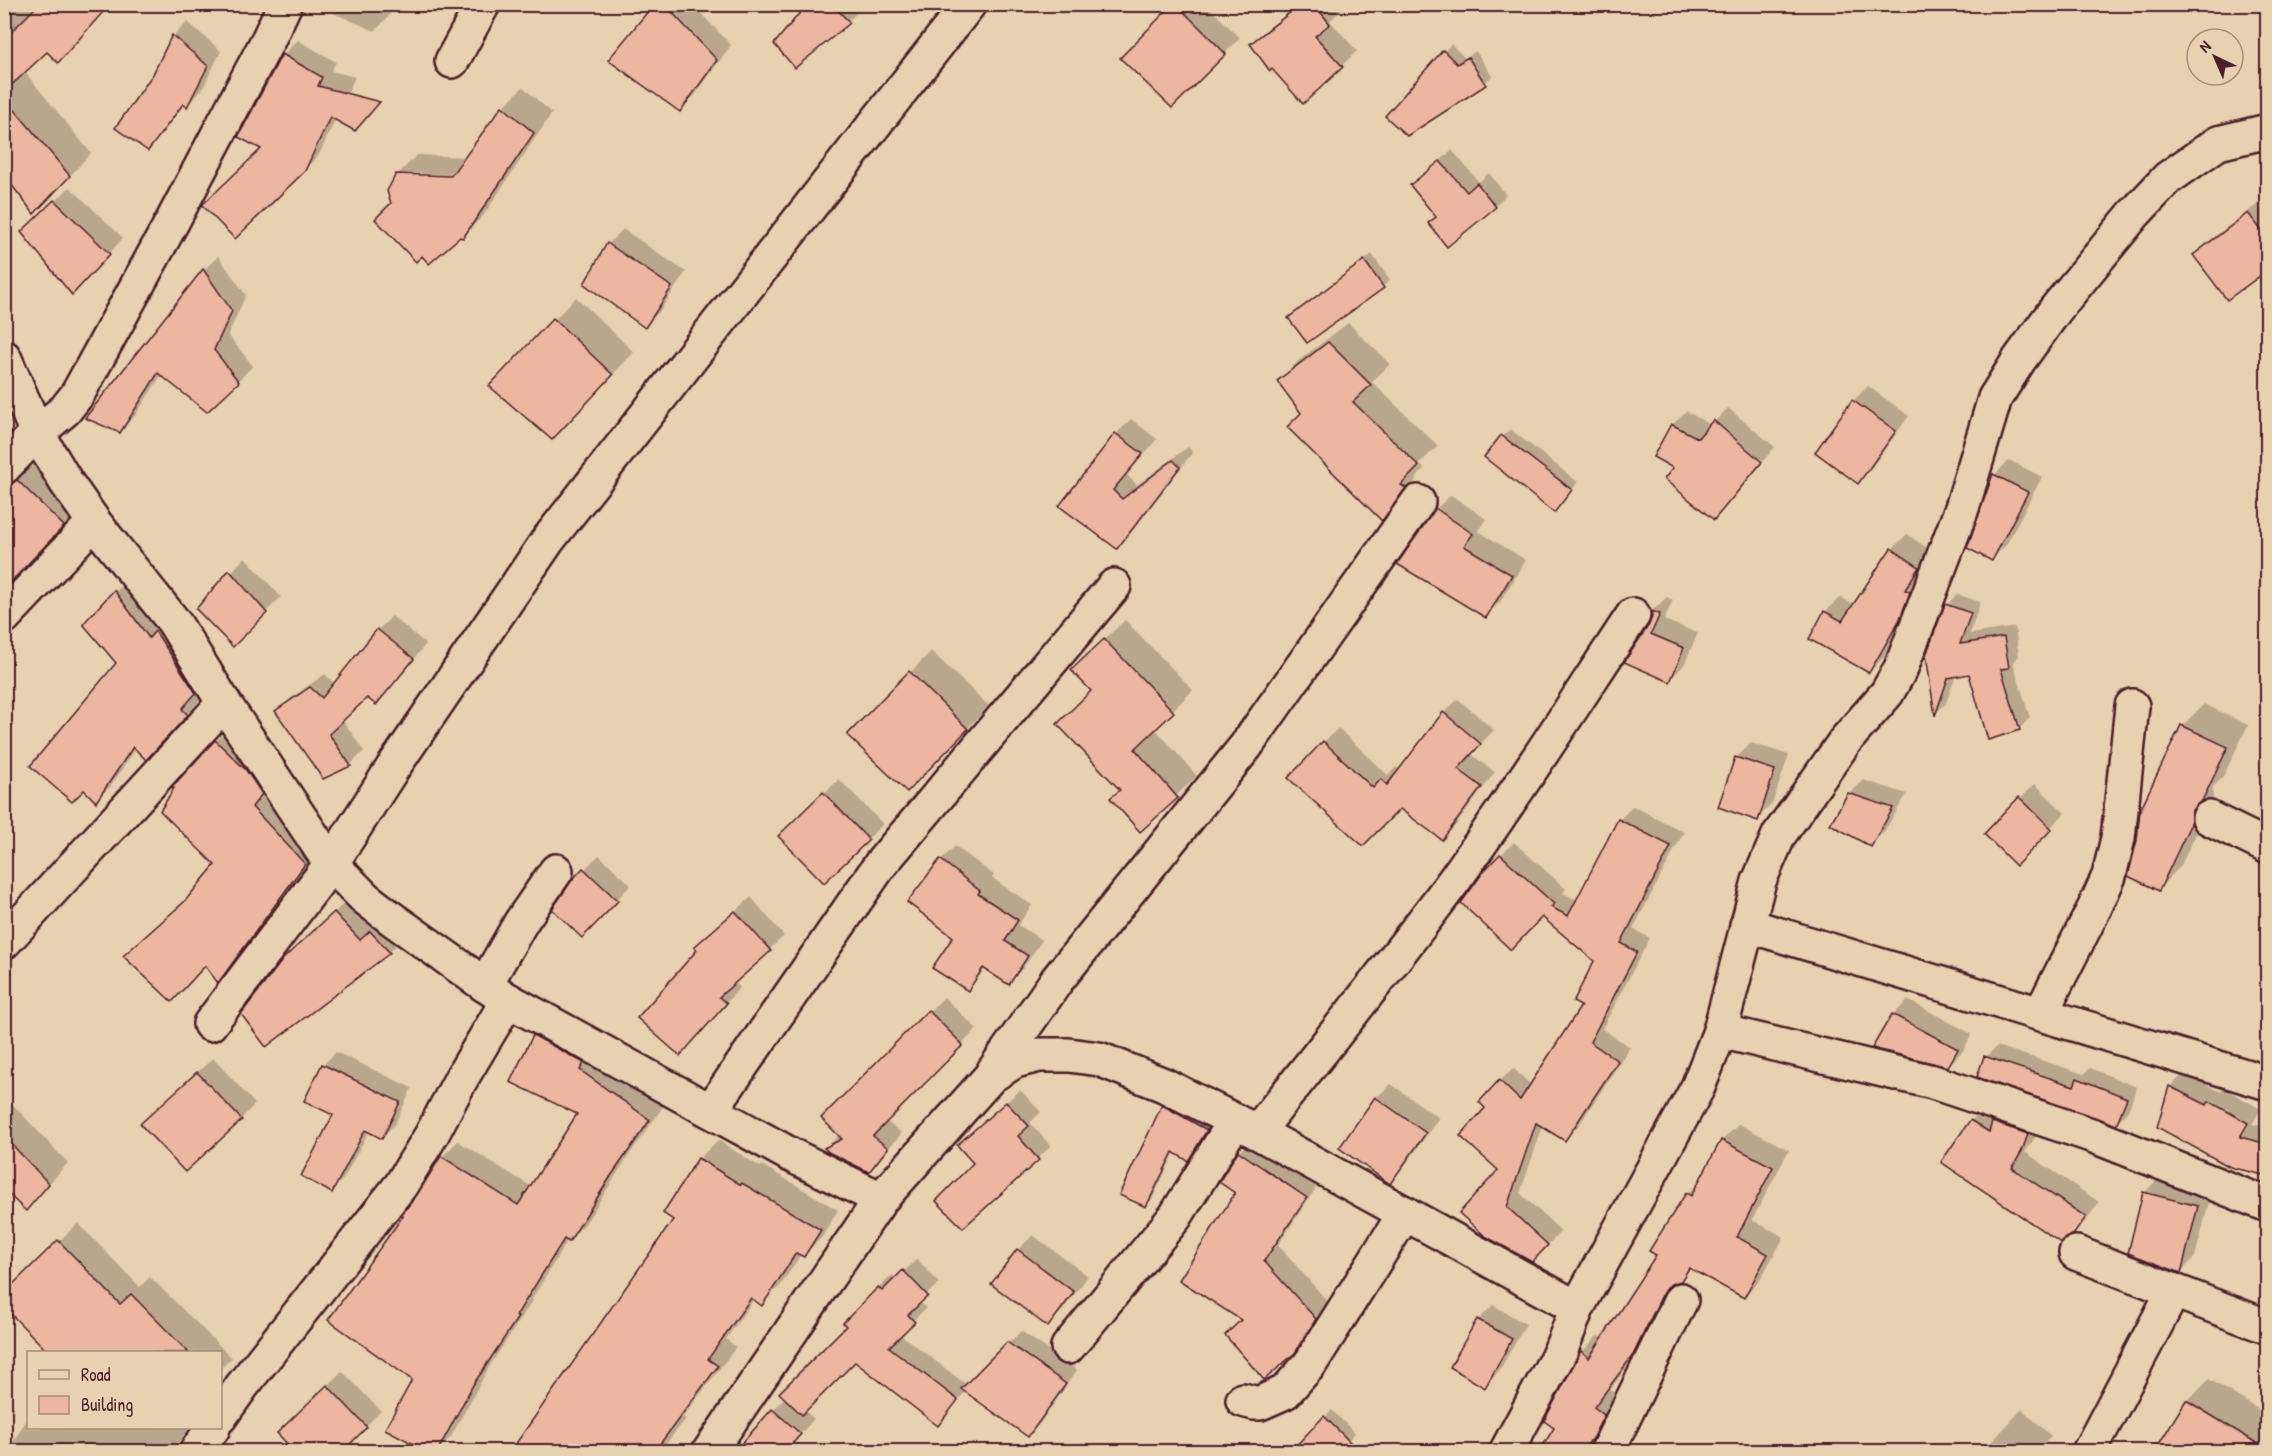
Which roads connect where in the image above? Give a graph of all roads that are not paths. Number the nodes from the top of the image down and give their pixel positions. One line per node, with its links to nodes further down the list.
1 (285, 4): 7 (street)
2 (483, 4): 4 (street)
3 (969, 4): 18 (street)
4 (452, 61)
5 (2268, 130): 20 (street)
6 (4, 357): 7 (street)
7 (37, 433): 8 (street); 10 (street)
8 (4, 467)
9 (1418, 502): 26 (street)
10 (94, 522): 13 (street); 14 (street)
11 (1114, 586): 28 (street)
12 (1633, 615): 29 (street)
13 (4, 617)
14 (224, 703): 18 (street); 21 (street)
15 (2132, 706): 23 (street)
16 (2209, 818): 17 (street)
17 (2268, 847)
18 (331, 864): 22 (street); 24 (street)
19 (556, 871): 22 (street)
20 (1747, 925): 23 (street); 25 (street)
21 (4, 942)
22 (496, 992): 28 (street); 40 (street)
23 (2041, 1013): 27 (street)
24 (210, 1024)
25 (1720, 1031): 31 (street); 36 (street)
26 (991, 1076): 29 (street); 30 (street)
27 (2268, 1083)
28 (711, 1110): 30 (street)
29 (1246, 1126): 32 (street); 38 (street)
30 (882, 1199): 43 (street)
31 (2268, 1204)
32 (1405, 1213): 36 (street); 39 (street)
33 (2076, 1253): 34 (street)
34 (2173, 1292): 37 (street); 46 (street)
35 (1681, 1300): 45 (street)
36 (1577, 1308): 44 (street)
37 (2268, 1327)
38 (1068, 1347)
39 (1243, 1400)
40 (222, 1414)
41 (212, 1429): 42 (street)
42 (196, 1452)
43 (709, 1452)
44 (1506, 1452)
45 (1607, 1452)
46 (2089, 1452)

